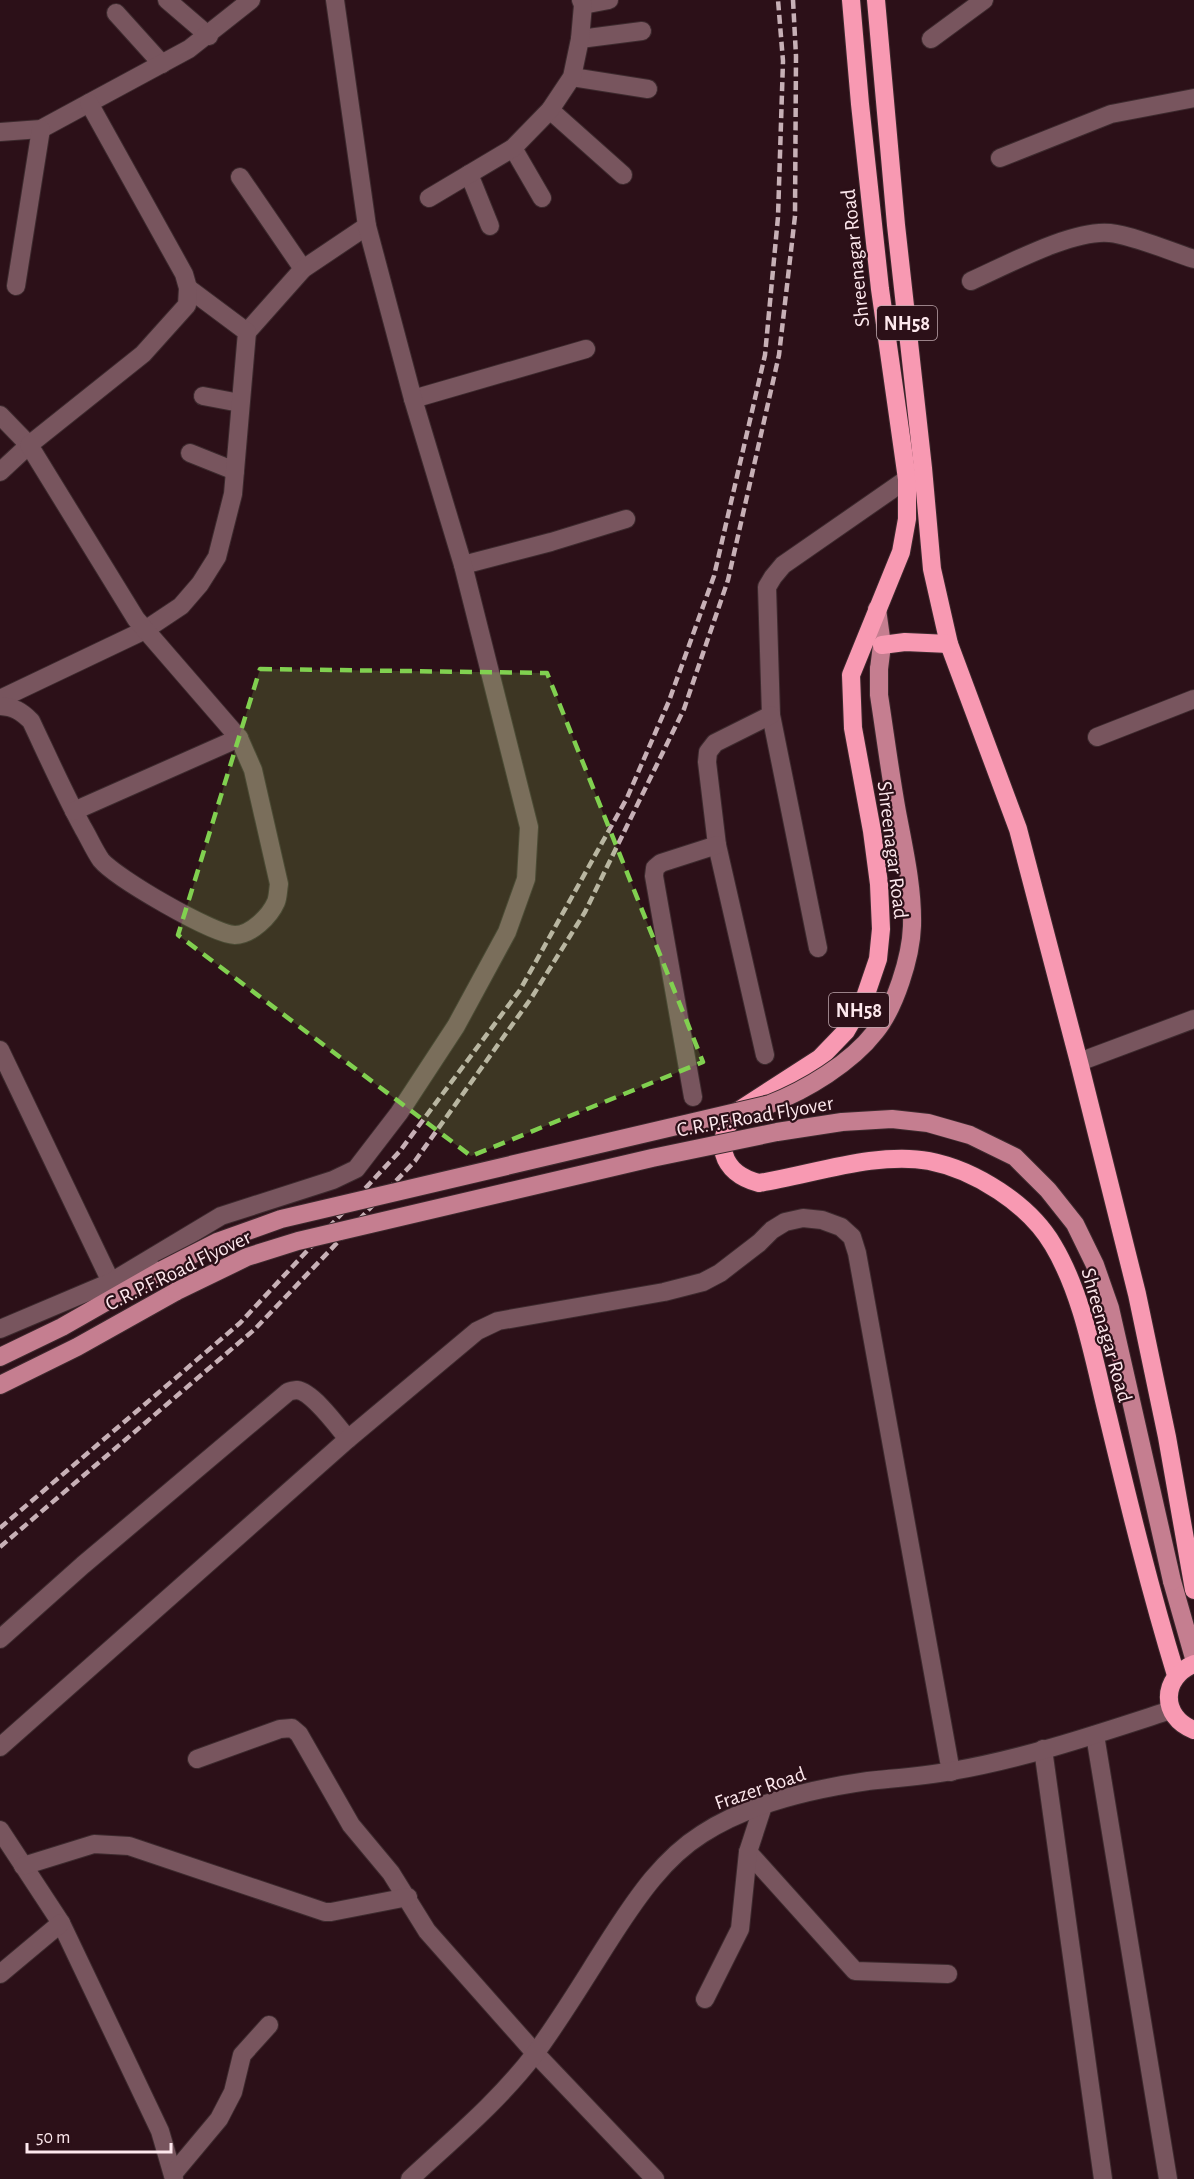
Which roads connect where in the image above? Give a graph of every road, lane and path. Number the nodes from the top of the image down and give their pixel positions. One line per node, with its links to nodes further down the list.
1 (167, 0): 12 (street)
2 (251, 0): 9 (street)
3 (335, 0): 30 (street)
4 (609, 0): 8 (street)
5 (851, 0): 48 (highway, Shreenagar Road / NH58)
6 (876, 0): 45 (highway, Shreenagar Road / NH58)
7 (984, 0): 14 (street)
8 (582, 2): 13 (street)
9 (230, 6): 12 (street)
10 (116, 13): 15 (street)
11 (642, 31): 13 (street)
12 (209, 36): 15 (street)
13 (580, 39): 16 (street)
14 (931, 39)
15 (162, 63): 19 (street)
16 (572, 77): 17 (street); 20 (street)
17 (648, 89)
18 (1194, 98): 24 (street)
19 (89, 103): 21 (street); 36 (street)
20 (550, 110): 23 (street); 26 (street)
21 (41, 129): 22 (street); 35 (street)
22 (0, 132)
23 (513, 148): 25 (street); 29 (street)
24 (1000, 158)
25 (469, 174): 28 (street); 31 (street)
26 (623, 175)
27 (240, 177): 33 (street)
28 (429, 198)
29 (542, 198)
30 (367, 226): 33 (street); 40 (street)
31 (490, 226)
32 (1194, 259): 34 (street)
33 (303, 268): 37 (street)
34 (971, 281)
35 (16, 286)
36 (188, 288): 37 (street); 43 (street)
37 (247, 332): 41 (street)
38 (586, 349): 40 (street)
39 (203, 396): 41 (street)
40 (413, 399): 50 (street)
41 (240, 403): 46 (street)
42 (0, 415): 43 (street)
43 (29, 445): 47 (street); 52 (street)
44 (190, 453): 46 (street)
45 (923, 468): 48 (street); 53 (highway, Shreenagar Road / NH58)
46 (235, 471): 52 (street)
47 (0, 472)
48 (907, 479): 51 (highway, Shreenagar Road / NH58); 58 (street)
49 (626, 519): 50 (street)
50 (462, 565): 69 (street)
51 (877, 609): 54 (main road, C.R.P.F.Road Flyover); 78 (highway, Shreenagar Road / NH58)
52 (145, 630): 55 (street); 60 (street)
53 (949, 644): 54 (highway); 67 (highway, Shreenagar Road / NH58)
54 (882, 645): 71 (main road, C.R.P.F.Road Flyover, bridge)
55 (0, 699)
56 (1194, 699): 59 (street)
57 (0, 706): 61 (street)
58 (771, 715): 62 (street); 63 (street)
59 (1097, 736)
60 (239, 738): 61 (street); 61 (street)
61 (74, 812)
62 (717, 845): 66 (street); 68 (street)
63 (818, 948)
64 (1194, 1018): 67 (street)
65 (0, 1050): 69 (street)
66 (765, 1055)
67 (1079, 1062): 74 (highway, Shreenagar Road / NH58)
68 (693, 1097)
69 (111, 1282): 70 (street)
70 (0, 1329)
71 (0, 1357)
72 (0, 1385): 76 (main road, C.R.P.F.Road Flyover, bridge)
73 (348, 1439): 75 (street); 82 (street); 85 (street)
74 (1194, 1590)
75 (0, 1639)
76 (1194, 1658)
77 (1194, 1664): 78 (highway)
78 (1176, 1676): 79 (highway, NH58)
79 (1171, 1710): 80 (highway); 81 (street, Frazer Road)
80 (1194, 1730)
81 (1095, 1735): 83 (street, Frazer Road); 101 (street)
82 (0, 1747)
83 (1039, 1750): 85 (street, Frazer Road); 100 (street)
84 (197, 1760): 90 (street)
85 (951, 1772): 86 (street, Frazer Road)
86 (763, 1806): 88 (street); 96 (street, Frazer Road)
87 (0, 1830): 89 (street)
88 (748, 1852): 93 (street); 94 (street)
89 (23, 1866): 90 (street); 91 (street)
90 (408, 1898): 96 (street)
91 (61, 1923): 92 (street); 97 (street)
92 (0, 1974)
93 (948, 1974)
94 (705, 1999)
95 (269, 2025): 97 (street)
96 (535, 2053): 98 (street, Frazer Road); 99 (street)
97 (173, 2177)
98 (410, 2179)
99 (655, 2179)
100 (1103, 2179)
101 (1168, 2179)

